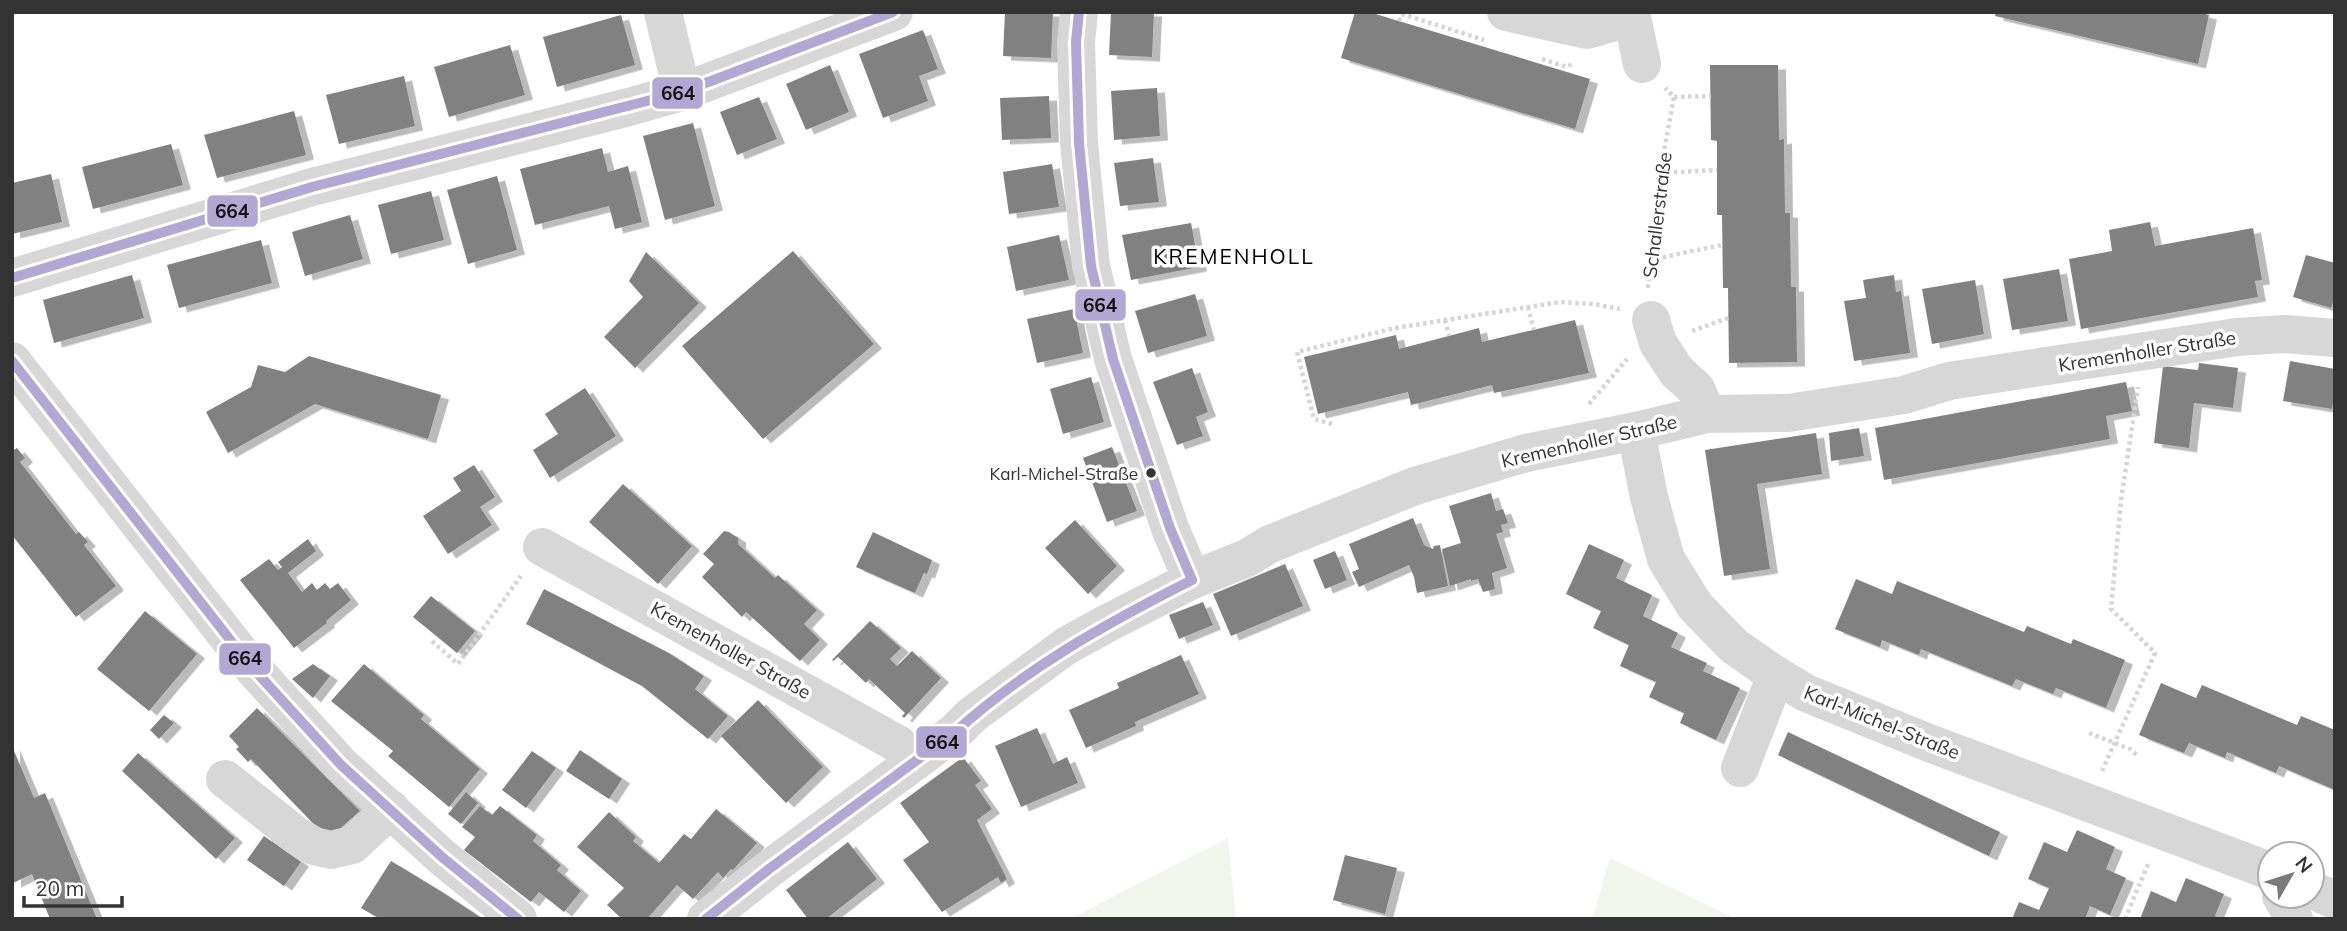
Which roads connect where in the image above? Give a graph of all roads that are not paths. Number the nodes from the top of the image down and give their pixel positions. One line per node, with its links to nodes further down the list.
1 (663, 12): 7 (street)
2 (894, 12): 7 (street)
3 (1079, 12): 15 (street)
4 (1506, 12): 5 (street)
5 (1632, 14): 6 (street)
6 (1642, 64)
7 (682, 92): 8 (street)
8 (12, 278)
9 (1651, 317): 12 (street)
10 (2335, 338): 12 (street, Kremenholler Straße)
11 (12, 361): 20 (street)
12 (1707, 414): 13 (street, Kremenholler Straße)
13 (1636, 431): 15 (street, Kremenholler Straße); 16 (street, Karl-Michel-Straße)
14 (542, 547): 17 (street, Kremenholler Straße)
15 (1192, 580): 17 (street, Kremenholler Straße)
16 (1776, 675): 18 (street); 21 (street, Karl-Michel-Straße)
17 (914, 762): 23 (street, Kremenholler Straße)
18 (1740, 768)
19 (225, 779): 20 (street)
20 (391, 809): 22 (street)
21 (2256, 872)
22 (518, 919)
23 (706, 919)

